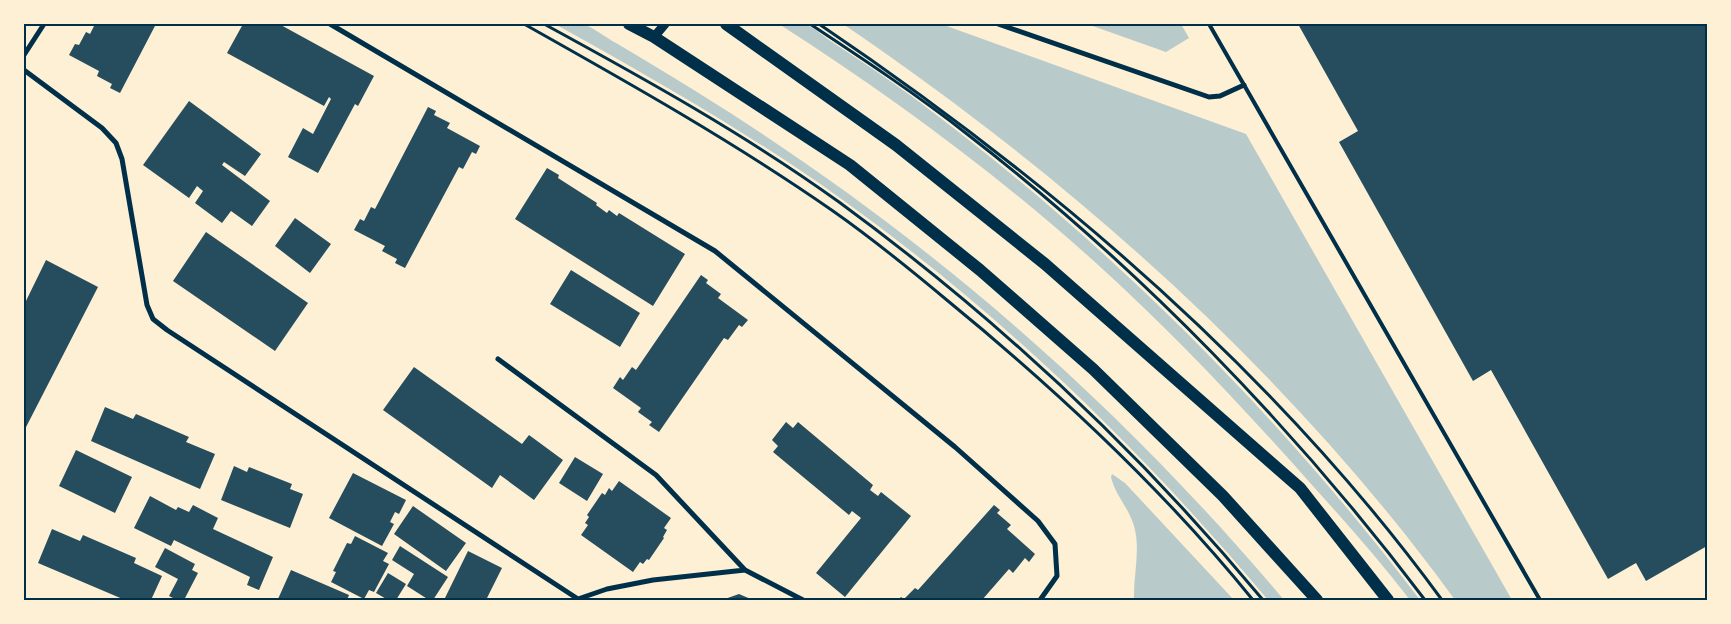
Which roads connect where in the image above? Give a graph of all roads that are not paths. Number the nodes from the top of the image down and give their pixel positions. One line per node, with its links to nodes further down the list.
1 (44, 24): 9 (street)
2 (330, 24): 16 (street)
3 (629, 24): 8 (main road)
4 (665, 24): 8 (street)
5 (726, 24): 18 (main road)
6 (998, 24): 11 (street)
7 (1210, 24): 11 (lane)
8 (654, 37): 17 (main road)
9 (24, 55)
10 (24, 70): 14 (street)
11 (1244, 85): 19 (lane)
12 (498, 359): 13 (street)
13 (746, 570): 14 (street); 15 (street)
14 (578, 600)
15 (803, 600)
16 (1040, 600)
17 (1317, 600)
18 (1388, 600)
19 (1540, 600)

